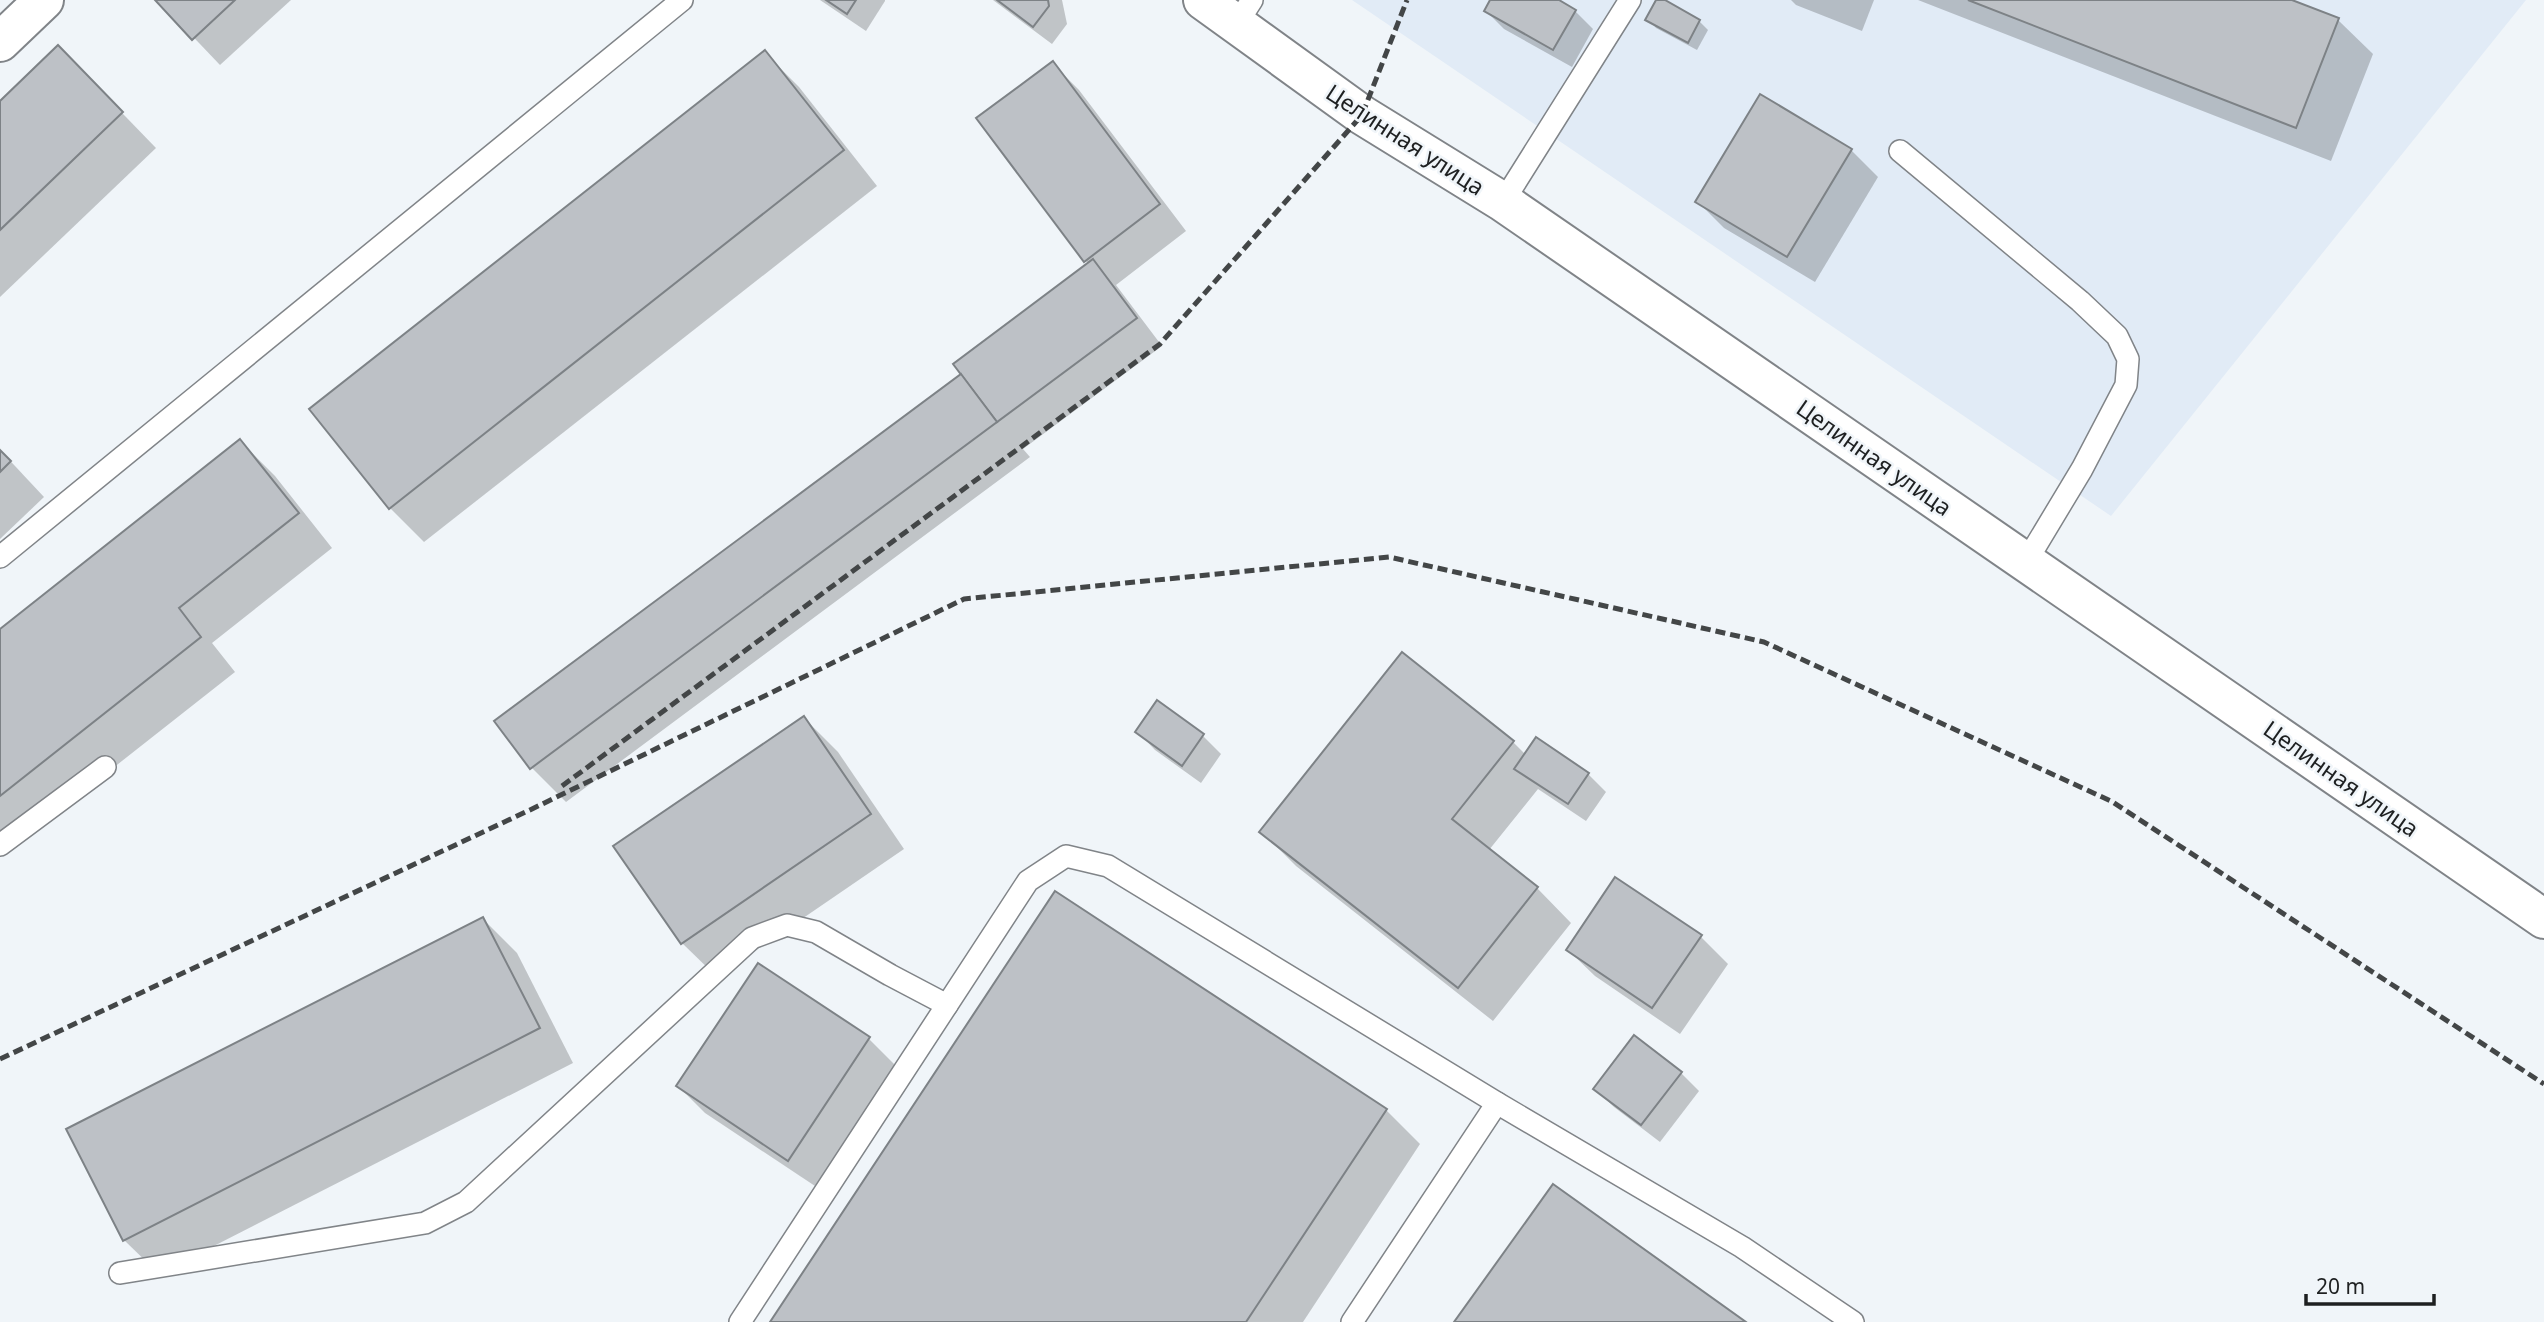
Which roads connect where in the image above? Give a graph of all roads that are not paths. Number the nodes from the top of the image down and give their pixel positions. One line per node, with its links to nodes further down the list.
1 (44, 0): 6 (street)
2 (682, 0): 9 (lane)
3 (1203, 0): 5 (street, Целинная улица)
4 (1630, 0): 8 (lane)
5 (1244, 13): 8 (street, Целинная улица)
6 (0, 42)
7 (1900, 151): 10 (lane)
8 (1503, 202): 10 (street, Целинная улица)
9 (0, 557)
10 (2026, 562): 13 (street, Целинная улица)
11 (105, 767): 12 (lane)
12 (0, 845)
13 (2544, 919)
14 (947, 1005): 15 (lane); 16 (lane); 17 (lane)
15 (1497, 1103): 18 (lane); 19 (lane)
16 (120, 1273)
17 (740, 1322)
18 (1352, 1322)
19 (1853, 1322)

